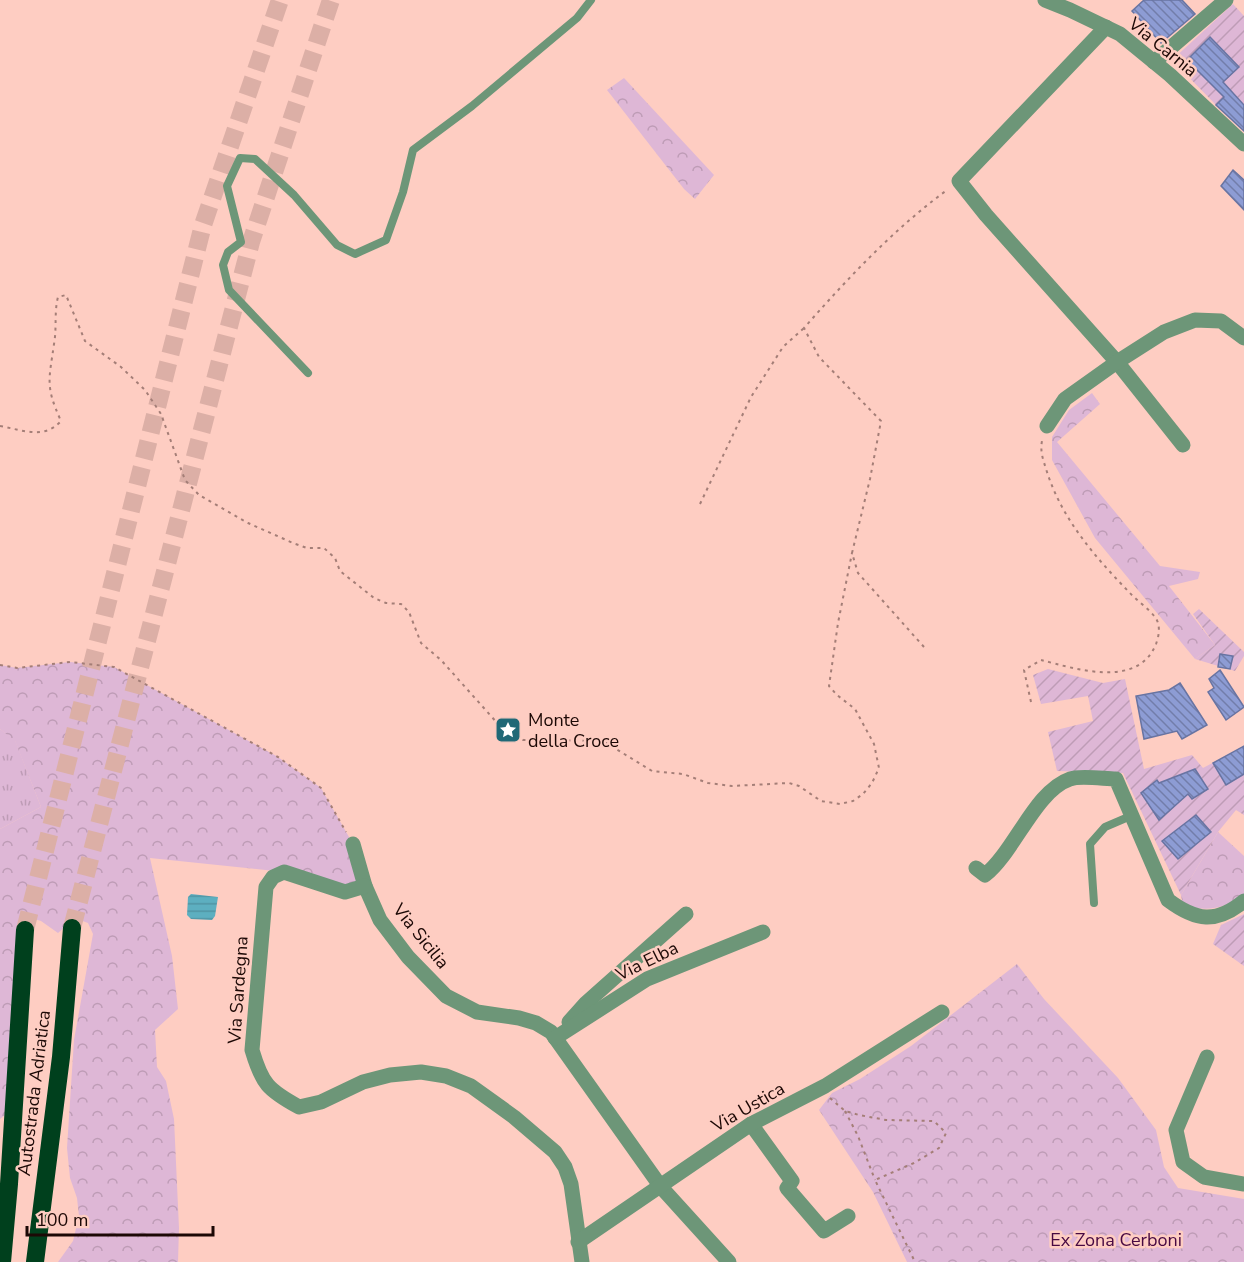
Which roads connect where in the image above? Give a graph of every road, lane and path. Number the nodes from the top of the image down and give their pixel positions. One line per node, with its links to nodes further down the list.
1 (591, 0): 11 (lane)
2 (1045, 0): 4 (street, Via Carnia)
3 (1226, 0): 5 (street)
4 (1106, 27): 5 (street, Via Carnia); 7 (street)
5 (1154, 62): 6 (street, Via Carnia)
6 (1244, 144)
7 (959, 181): 8 (path); 10 (street)
8 (804, 328): 15 (path); 16 (path)
9 (1244, 338): 10 (street)
10 (1117, 362): 13 (street); 14 (street)
11 (308, 373)
12 (0, 426): 16 (path)
13 (1047, 426): 19 (path)
14 (1183, 445)
15 (700, 504)
16 (852, 553): 17 (path)
17 (924, 648)
18 (0, 665): 21 (path)
19 (1031, 702)
20 (1133, 815): 22 (street); 24 (street); 25 (lane)
21 (353, 844): 23 (street, Via Sicilia)
22 (976, 868)
23 (365, 886): 31 (street, Via Sicilia); 40 (street, Via Sardegna)
24 (1244, 901)
25 (1094, 903)
26 (686, 914): 31 (street)
27 (72, 928): 42 (highway, Autostrada Adriatica)
28 (25, 930): 41 (highway, Autostrada Adriatica)
29 (763, 932): 31 (street, Via Elba)
30 (942, 1012): 33 (street, Via Ustica)
31 (555, 1038): 38 (street, Via Sicilia)
32 (1207, 1057): 37 (street)
33 (825, 1086): 34 (path); 35 (street, Via Ustica)
34 (845, 1111): 36 (path); 36 (path)
35 (751, 1124): 38 (street, Via Ustica); 39 (street)
36 (875, 1180): 45 (path)
37 (1244, 1184)
38 (661, 1187): 40 (street, Via Ustica); 44 (street, Via Sicilia)
39 (848, 1216)
40 (578, 1242): 43 (street, Via Sardegna)
41 (2, 1262)
42 (34, 1262)
43 (582, 1262)
44 (729, 1262)
45 (915, 1262)

